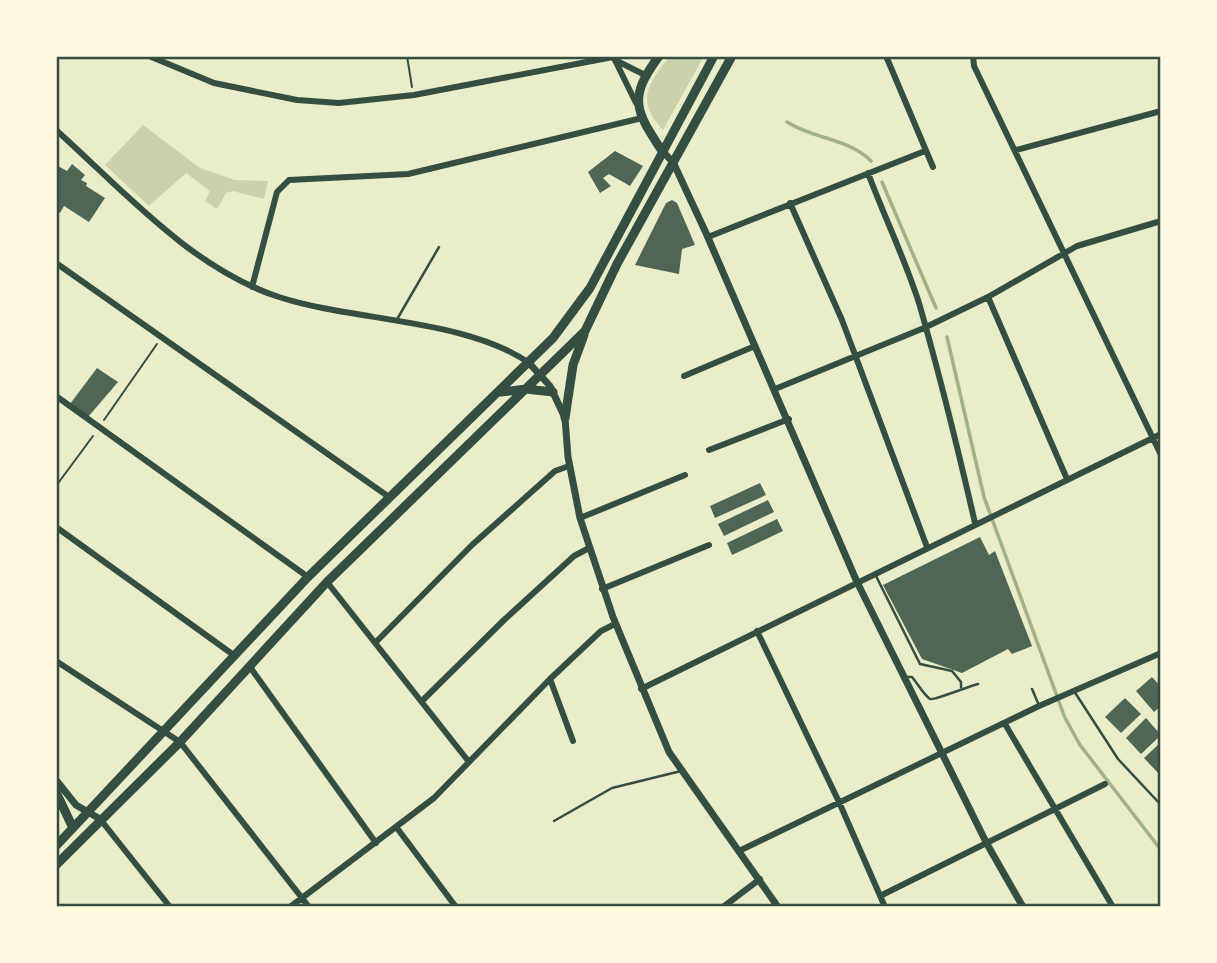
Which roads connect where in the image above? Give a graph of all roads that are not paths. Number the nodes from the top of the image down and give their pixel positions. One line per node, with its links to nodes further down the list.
1 (149, 56): 7 (street)
2 (659, 56): 8 (main road)
3 (714, 56): 13 (main road)
4 (732, 56): 16 (main road)
5 (886, 56): 15 (street)
6 (973, 56): 14 (street)
7 (613, 57): 8 (street); 9 (street)
8 (645, 75): 9 (main road)
9 (636, 103): 11 (main road)
10 (1161, 111): 14 (street)
11 (642, 118): 13 (main road); 25 (street)
12 (56, 130): 25 (street)
13 (662, 150): 16 (street); 32 (main road)
14 (1016, 150): 23 (street)
15 (925, 151): 17 (street); 18 (street)
16 (673, 162): 21 (street); 29 (main road)
17 (933, 167)
18 (868, 173): 19 (street); 28 (street)
19 (790, 203): 21 (street); 31 (street)
20 (1160, 224): 23 (street)
21 (708, 237): 30 (street)
22 (439, 247): 27 (lane)
23 (1066, 254): 26 (street); 43 (street)
24 (56, 263): 49 (street)
25 (252, 287): 27 (street)
26 (988, 297): 28 (street); 48 (street)
27 (396, 321): 32 (street)
28 (924, 328): 31 (street); 51 (street)
29 (585, 331): 33 (main road); 40 (main road)
30 (755, 346): 34 (street); 36 (street)
31 (855, 358): 36 (street); 54 (street)
32 (529, 363): 33 (street); 37 (main road)
33 (542, 375): 35 (main road); 38 (street)
34 (684, 376)
35 (526, 389): 37 (main road); 38 (main road); 58 (main road)
36 (775, 389): 41 (street)
37 (500, 392): 49 (main road)
38 (553, 392): 40 (street)
39 (56, 396): 57 (street)
40 (565, 418): 46 (street)
41 (789, 419): 44 (street); 59 (street)
42 (1161, 435): 43 (street)
43 (1152, 437): 45 (street); 48 (street)
44 (709, 450)
45 (1161, 455)
46 (569, 466): 50 (street); 63 (street)
47 (685, 475): 50 (street)
48 (1067, 479): 51 (street)
49 (389, 497): 57 (main road)
50 (580, 518): 55 (street)
51 (978, 522): 54 (street)
52 (56, 527): 65 (street)
53 (709, 545): 60 (street)
54 (927, 547): 56 (street)
55 (589, 548): 60 (street); 75 (street)
56 (875, 573): 59 (street); 71 (lane)
57 (309, 577): 65 (main road)
58 (327, 582): 63 (street); 67 (main road)
59 (857, 582): 62 (street); 68 (street)
60 (602, 589): 61 (street)
61 (615, 624): 69 (street); 72 (street)
62 (757, 631): 72 (street); 87 (street)
63 (375, 643): 75 (street)
64 (1161, 653): 74 (street)
65 (235, 656): 78 (main road)
66 (56, 661): 78 (street)
67 (250, 667): 80 (main road); 95 (street)
68 (903, 677): 71 (lane); 81 (street)
69 (550, 679): 79 (street); 82 (street)
70 (978, 684): 71 (lane)
71 (961, 687)
72 (641, 689): 83 (street)
73 (1032, 689): 76 (lane)
74 (1072, 692): 76 (street); 88 (lane)
75 (422, 701): 82 (street)
76 (1039, 706): 77 (street)
77 (1005, 724): 81 (street); 89 (street)
78 (164, 729): 80 (street); 90 (main road)
79 (573, 741)
80 (180, 742): 91 (main road); 102 (street)
81 (942, 753): 87 (street); 96 (street)
82 (469, 762): 94 (street)
83 (681, 771): 92 (lane); 98 (street)
84 (56, 780): 90 (street)
85 (1105, 784): 89 (street)
86 (56, 792): 93 (main road)
87 (839, 802): 98 (street); 101 (street)
88 (1161, 805)
89 (1053, 809): 96 (street); 111 (street)
90 (86, 813): 91 (street); 93 (main road)
91 (100, 819): 99 (main road); 103 (street)
92 (554, 821)
93 (73, 828): 97 (main road)
94 (397, 828): 95 (street); 106 (street)
95 (376, 843): 102 (street)
96 (986, 844): 101 (street); 110 (street)
97 (56, 846)
98 (739, 851): 100 (street)
99 (56, 864)
100 (760, 879): 107 (street); 108 (street)
101 (880, 896): 109 (street)
102 (302, 898): 104 (street); 105 (street)
103 (170, 907)
104 (290, 907)
105 (309, 907)
106 (456, 907)
107 (723, 907)
108 (778, 907)
109 (885, 907)
110 (1023, 907)
111 (1113, 907)

